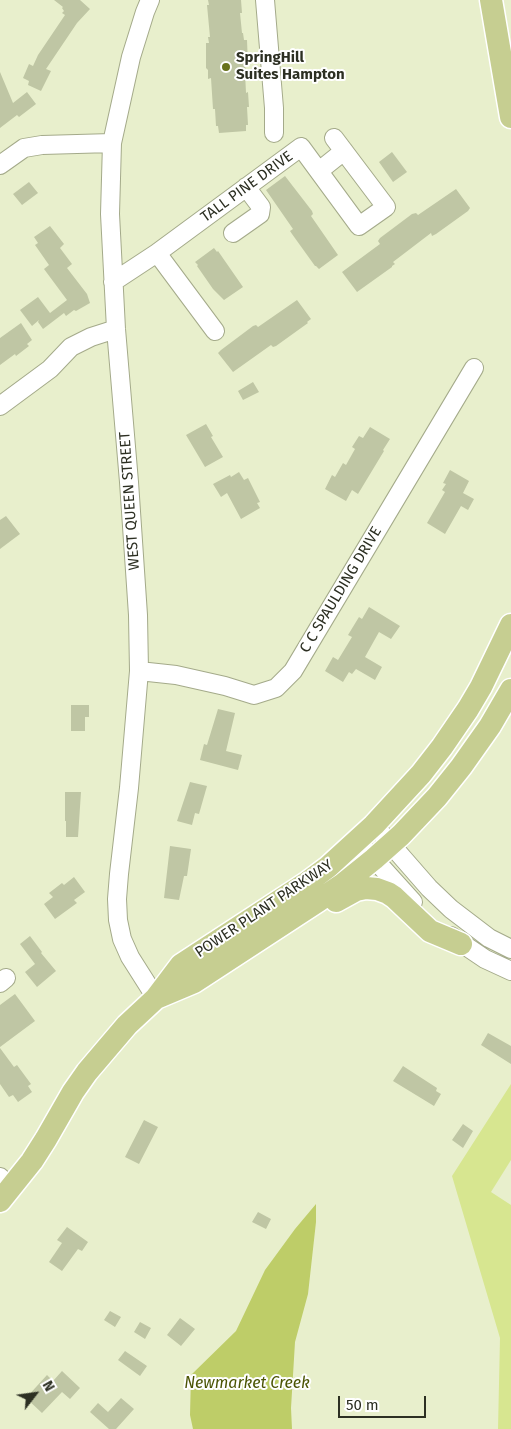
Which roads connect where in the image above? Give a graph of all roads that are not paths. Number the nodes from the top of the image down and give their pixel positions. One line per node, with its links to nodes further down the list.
1 (150, 0): 6 (street, WEST QUEEN STREET)
2 (265, 0): 5 (street)
3 (491, 0): 4 (main road)
4 (511, 118)
5 (274, 133)
6 (112, 143): 7 (street); 12 (street, WEST QUEEN STREET)
7 (0, 165)
8 (319, 171): 8 (street, TALL PINE DRIVE); 9 (street, TALL PINE DRIVE)
9 (246, 187): 10 (street); 11 (street, TALL PINE DRIVE)
10 (233, 233)
11 (157, 253): 12 (street, TALL PINE DRIVE); 14 (street)
12 (113, 282): 13 (street, WEST QUEEN STREET)
13 (116, 330): 16 (street); 18 (street, WEST QUEEN STREET)
14 (215, 331)
15 (474, 368): 18 (street, C C SPAULDING DRIVE)
16 (0, 406)
17 (511, 625): 20 (main road, POWER PLANT PARKWAY)
18 (139, 671): 28 (street, WEST QUEEN STREET)
19 (511, 690): 22 (main road, POWER PLANT PARKWAY)
20 (374, 825): 21 (main road, POWER PLANT PARKWAY); 22 (street)
21 (358, 841): 23 (street); 28 (main road, POWER PLANT PARKWAY)
22 (391, 844): 23 (main road, POWER PLANT PARKWAY); 26 (street)
23 (374, 859): 24 (main road, POWER PLANT PARKWAY); 25 (street)
24 (260, 939): 25 (main road); 28 (main road, POWER PLANT PARKWAY)
25 (461, 944): 27 (street)
26 (511, 949)
27 (511, 970)
28 (156, 998): 29 (main road, POWER PLANT PARKWAY)
29 (3, 1189)

